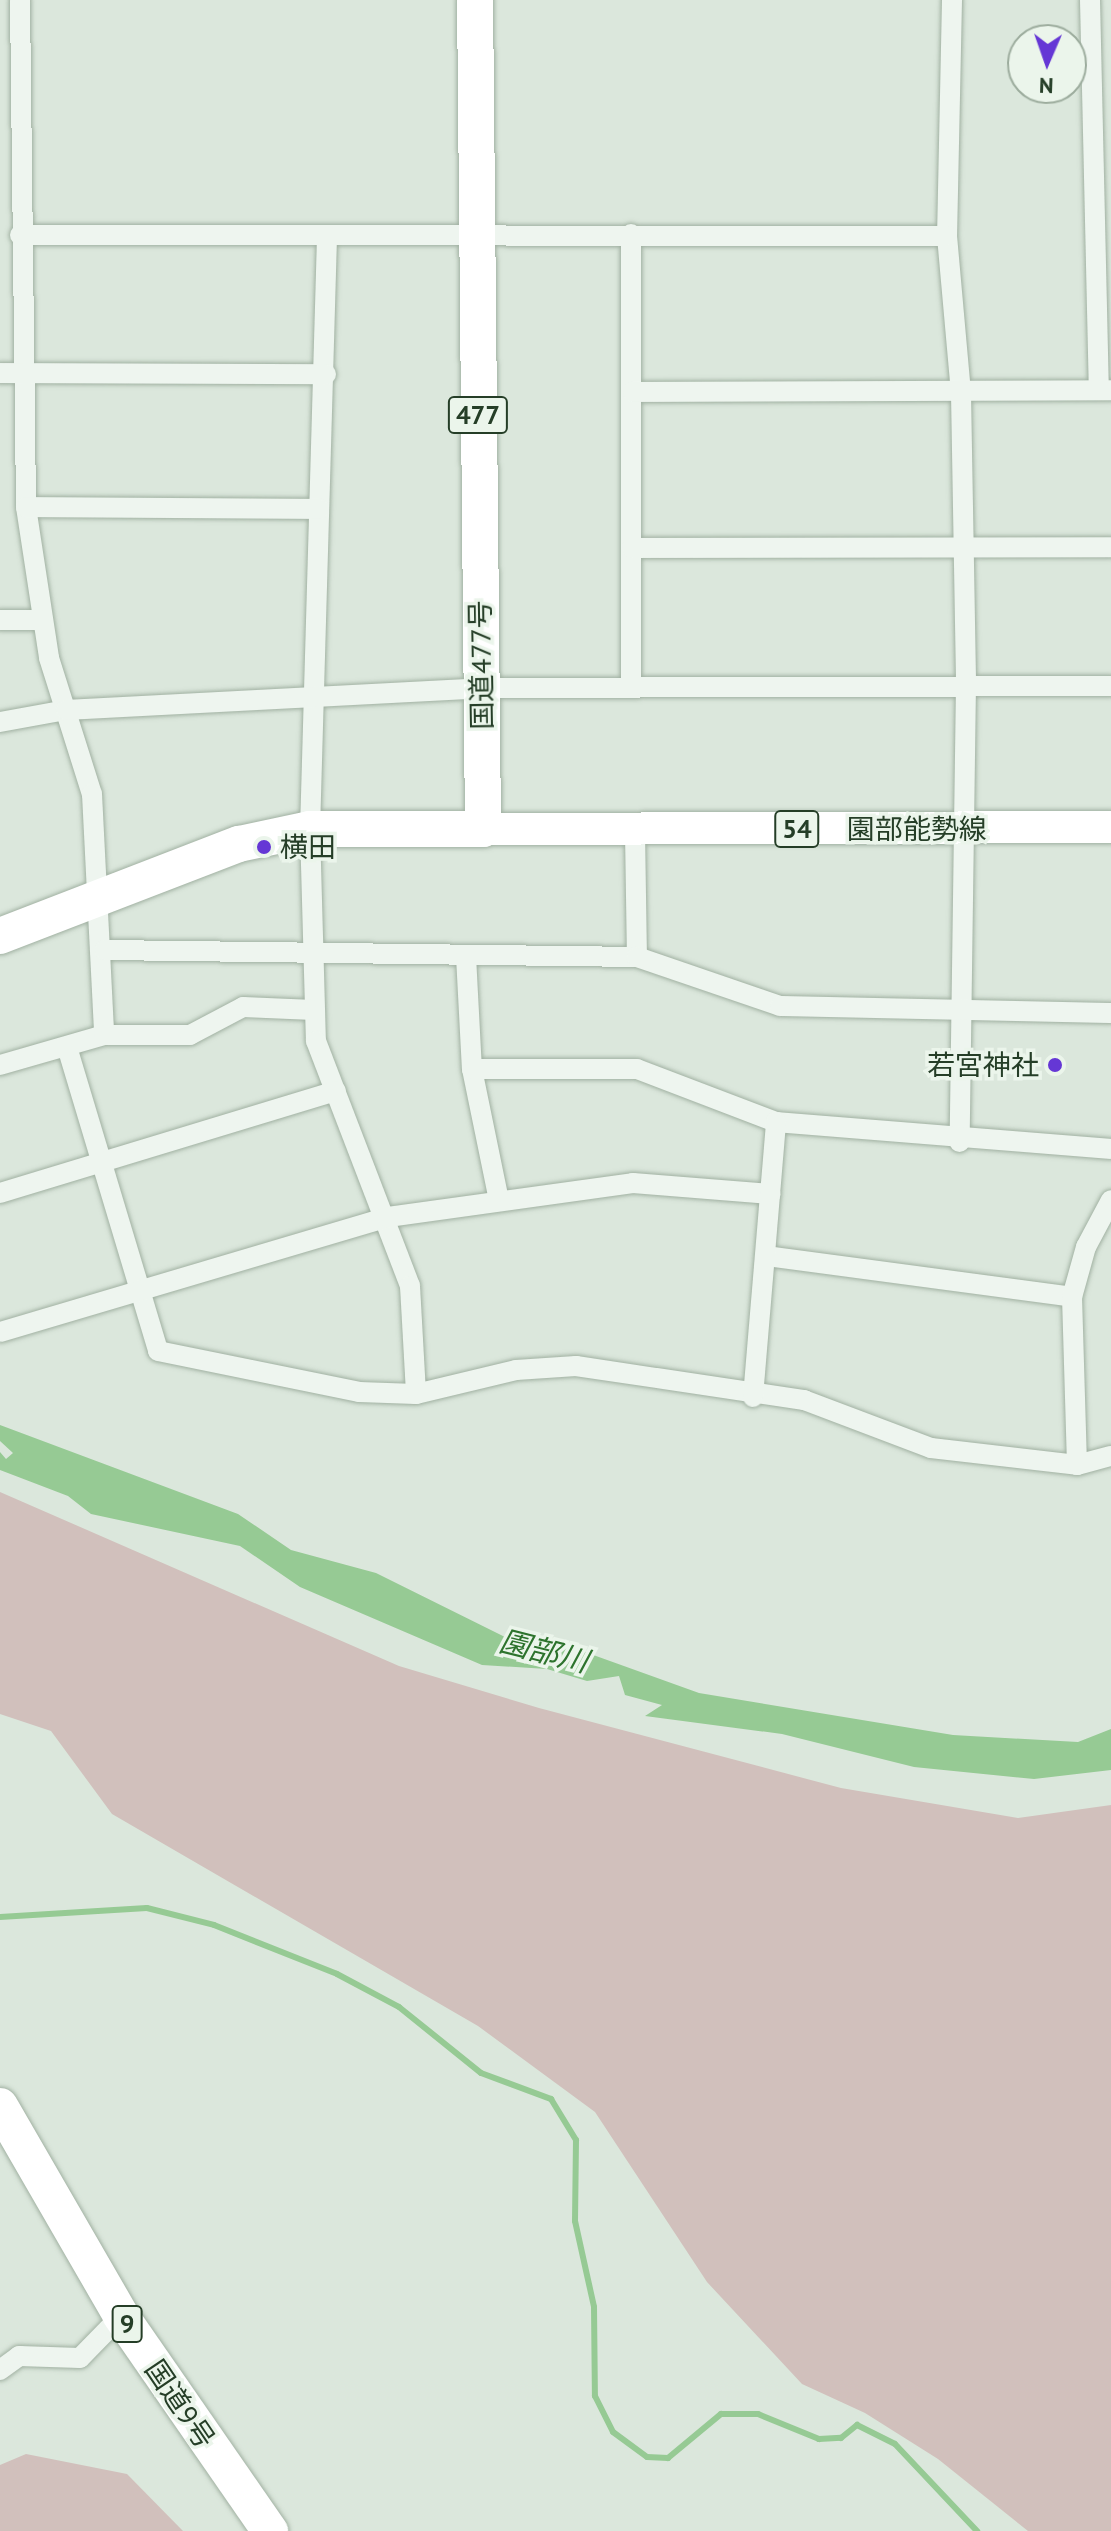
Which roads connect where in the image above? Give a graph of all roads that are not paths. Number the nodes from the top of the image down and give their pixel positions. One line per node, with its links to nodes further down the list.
1 (20, 0): 5 (street)
2 (475, 0): 9 (highway, 国道477号 / 477)
3 (952, 0): 10 (street)
4 (1090, 0): 6 (street)
5 (10, 83): 8 (street)
6 (1102, 120): 12 (street)
7 (631, 234): 9 (street); 10 (street); 17 (street)
8 (20, 235): 11 (street); 14 (street)
9 (475, 235): 11 (street); 29 (highway, 国道477号 / 477)
10 (947, 236): 18 (street)
11 (327, 237): 15 (street)
12 (1104, 257): 16 (street)
13 (0, 373): 14 (street)
14 (22, 373): 15 (street); 19 (street)
15 (326, 374): 20 (street)
16 (1105, 390): 18 (street)
17 (633, 392): 18 (street); 23 (street)
18 (961, 393): 21 (street)
19 (26, 507): 20 (street); 25 (street)
20 (319, 509): 30 (street)
21 (964, 547): 22 (street); 23 (street); 26 (street)
22 (1111, 547)
23 (632, 548): 28 (street)
24 (0, 620): 25 (street)
25 (41, 620): 31 (street)
26 (966, 684): 27 (street); 28 (street); 36 (street)
27 (1111, 686)
28 (631, 687): 29 (street)
29 (481, 688): 30 (street); 35 (highway, 国道477号 / 477)
30 (315, 694): 31 (street); 34 (street)
31 (66, 710): 32 (street); 38 (street)
32 (0, 722)
33 (1111, 827): 36 (main road, 園部能勢線 / 54)
34 (310, 829): 35 (highway); 38 (highway); 41 (street)
35 (483, 829): 37 (main road, 園部能勢線 / 54)
36 (965, 829): 37 (main road, 園部能勢線 / 54); 46 (street)
37 (635, 832): 43 (street)
38 (96, 895): 39 (highway); 40 (street)
39 (0, 936)
40 (105, 950): 41 (street); 47 (street)
41 (311, 951): 42 (street); 44 (street)
42 (466, 956): 43 (street); 50 (street)
43 (637, 957): 46 (street)
44 (314, 1010): 47 (street); 51 (street)
45 (1111, 1013): 46 (street)
46 (966, 1015): 53 (street)
47 (104, 1035): 48 (street)
48 (67, 1047): 49 (street); 55 (street)
49 (0, 1065)
50 (472, 1069): 52 (street); 58 (street)
51 (336, 1091): 55 (street); 60 (street)
52 (776, 1122): 53 (street); 57 (street)
53 (960, 1142): 54 (street)
54 (1111, 1149)
55 (102, 1162): 56 (street); 62 (street)
56 (0, 1193)
57 (771, 1194): 58 (street); 61 (street)
58 (499, 1200): 60 (street)
59 (1111, 1200): 63 (street)
60 (388, 1217): 62 (street); 65 (street)
61 (766, 1256): 63 (street); 66 (street)
62 (140, 1288): 64 (street); 65 (street)
63 (1072, 1297): 68 (street)
64 (0, 1332)
65 (416, 1394): 66 (street)
66 (753, 1397): 68 (street)
67 (1111, 1456): 68 (street)
68 (1077, 1465)
69 (0, 2106): 70 (highway, 国道9号 / 9)
70 (121, 2316): 71 (street); 72 (highway, 国道9号 / 9)
71 (0, 2370)
72 (270, 2531)

